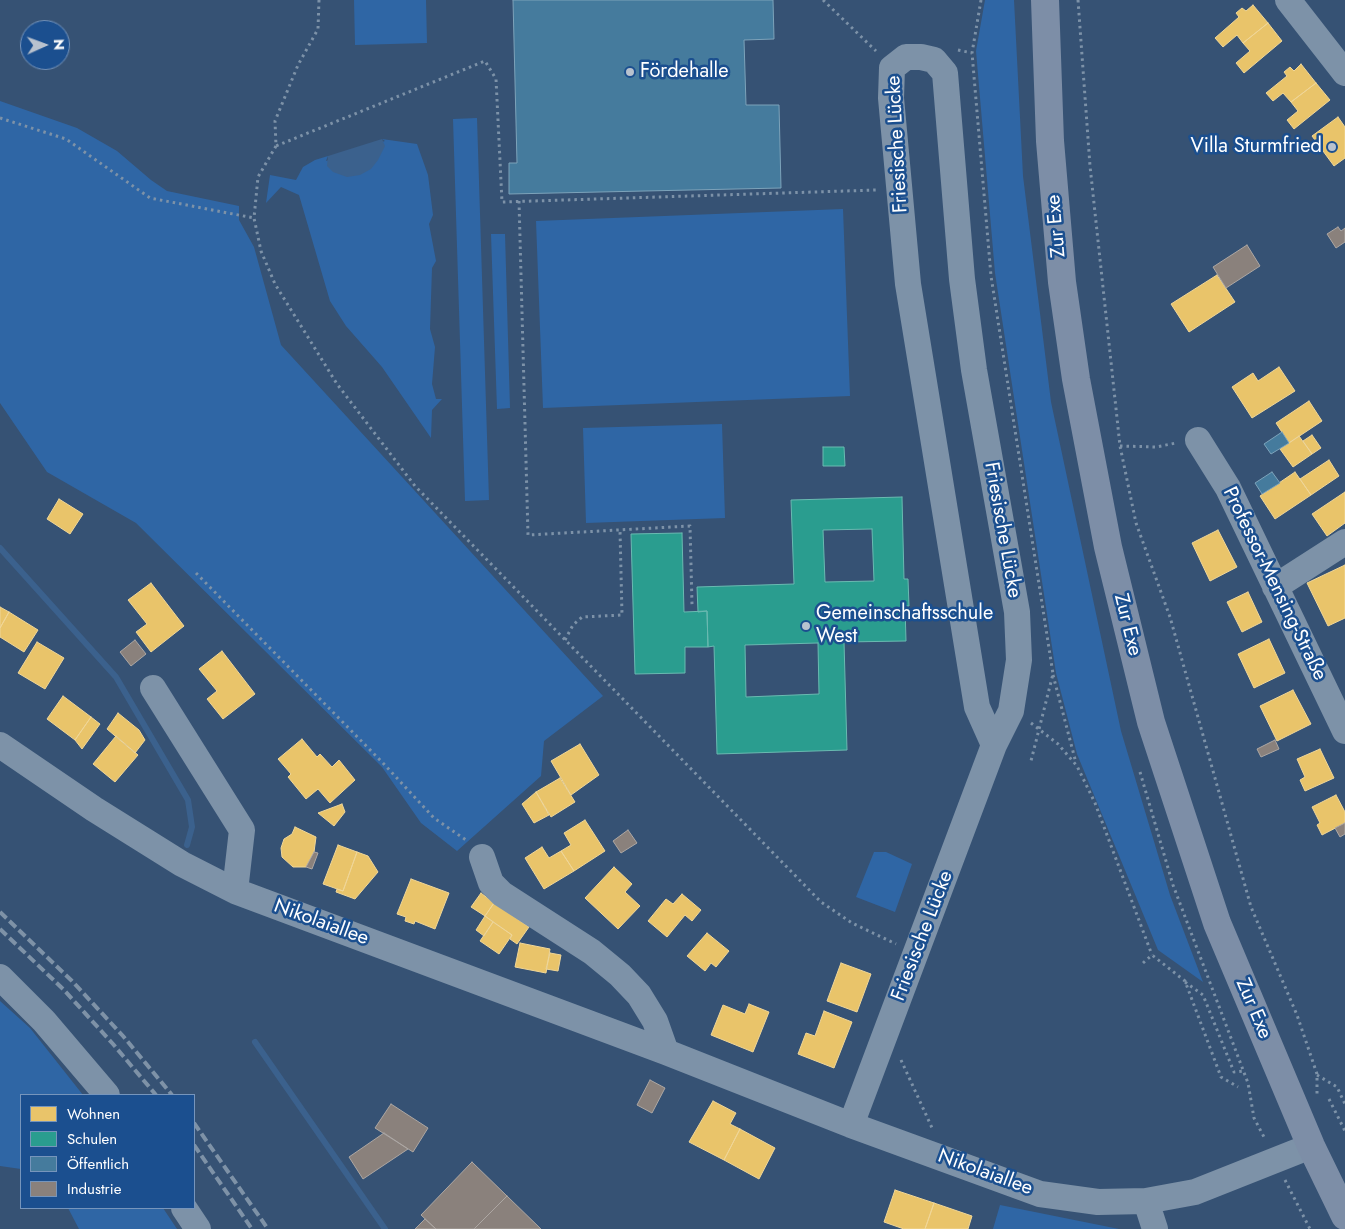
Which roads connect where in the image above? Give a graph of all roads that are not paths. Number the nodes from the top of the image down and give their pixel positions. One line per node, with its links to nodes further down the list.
1 (1045, 0): 17 (main road, Zur Exe)
2 (1288, 0): 3 (street)
3 (1345, 72)
4 (1198, 440): 6 (street, Professor-Mensing-Straße)
5 (1345, 542): 6 (street)
6 (1275, 587): 8 (street, Professor-Mensing-Straße)
7 (153, 688): 12 (street)
8 (1345, 731)
9 (0, 745): 12 (street, Nikolaiallee)
10 (994, 746): 10 (street, Friesische Lücke); 16 (street, Friesische Lücke)
11 (482, 857): 14 (street)
12 (235, 891): 14 (street, Nikolaiallee)
13 (0, 977): 15 (street)
14 (666, 1052): 16 (street, Nikolaiallee)
15 (105, 1094)
16 (851, 1125): 18 (street, Nikolaiallee)
17 (1312, 1146): 18 (street, Nikolaiallee); 20 (main road, Zur Exe)
18 (1146, 1201): 22 (street)
19 (185, 1209): 21 (street)
20 (1345, 1216)
21 (198, 1229)
22 (1155, 1229)

